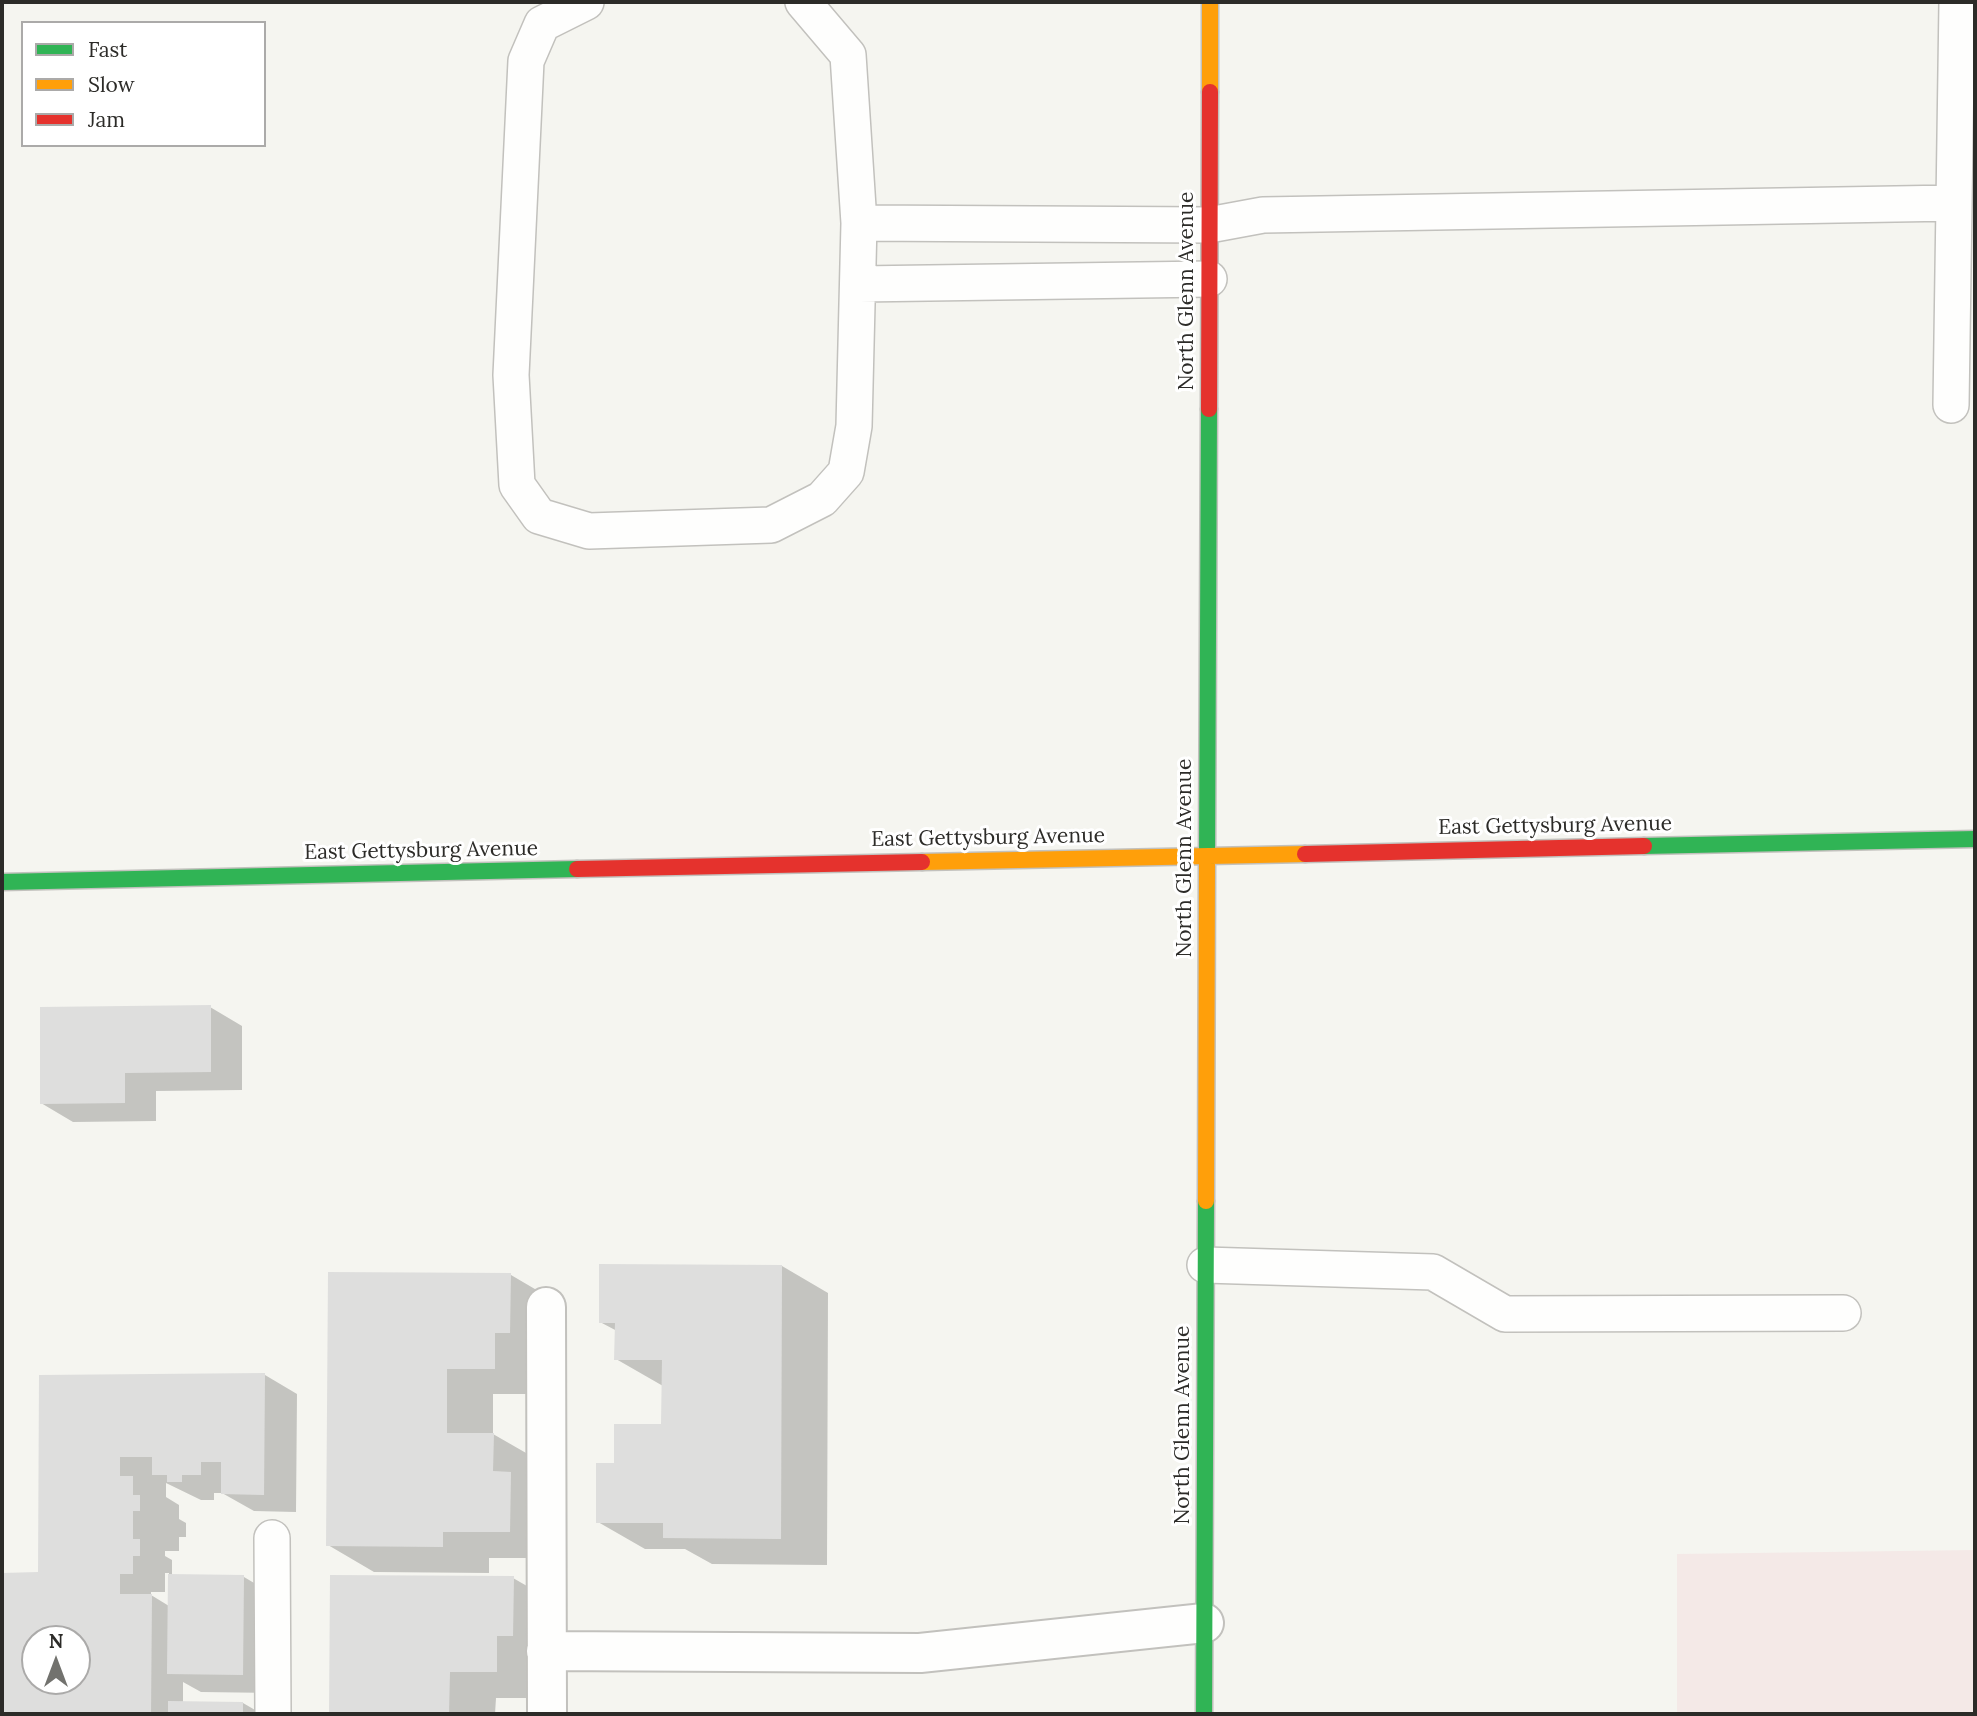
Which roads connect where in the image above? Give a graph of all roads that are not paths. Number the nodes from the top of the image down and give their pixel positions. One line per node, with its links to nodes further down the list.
1 (586, 2): 9 (lane)
2 (803, 2): 6 (lane)
3 (1210, 2): 7 (street, North Glenn Avenue)
4 (1957, 2): 5 (lane)
5 (1953, 203): 7 (lane); 10 (lane)
6 (859, 223): 7 (lane); 9 (lane)
7 (1209, 225): 8 (street, North Glenn Avenue)
8 (1209, 279): 9 (lane); 12 (street, North Glenn Avenue)
9 (859, 284)
10 (1951, 405)
11 (1975, 839): 12 (street, East Gettysburg Avenue)
12 (1205, 854): 13 (street, East Gettysburg Avenue); 14 (street, North Glenn Avenue)
13 (2, 882)
14 (1205, 1265): 16 (lane); 18 (street, North Glenn Avenue)
15 (546, 1307): 19 (street)
16 (1843, 1313)
17 (272, 1538): 20 (lane)
18 (1204, 1623): 19 (street); 22 (street, North Glenn Avenue)
19 (546, 1651): 21 (street)
20 (273, 1714)
21 (547, 1714)
22 (1204, 1714)

